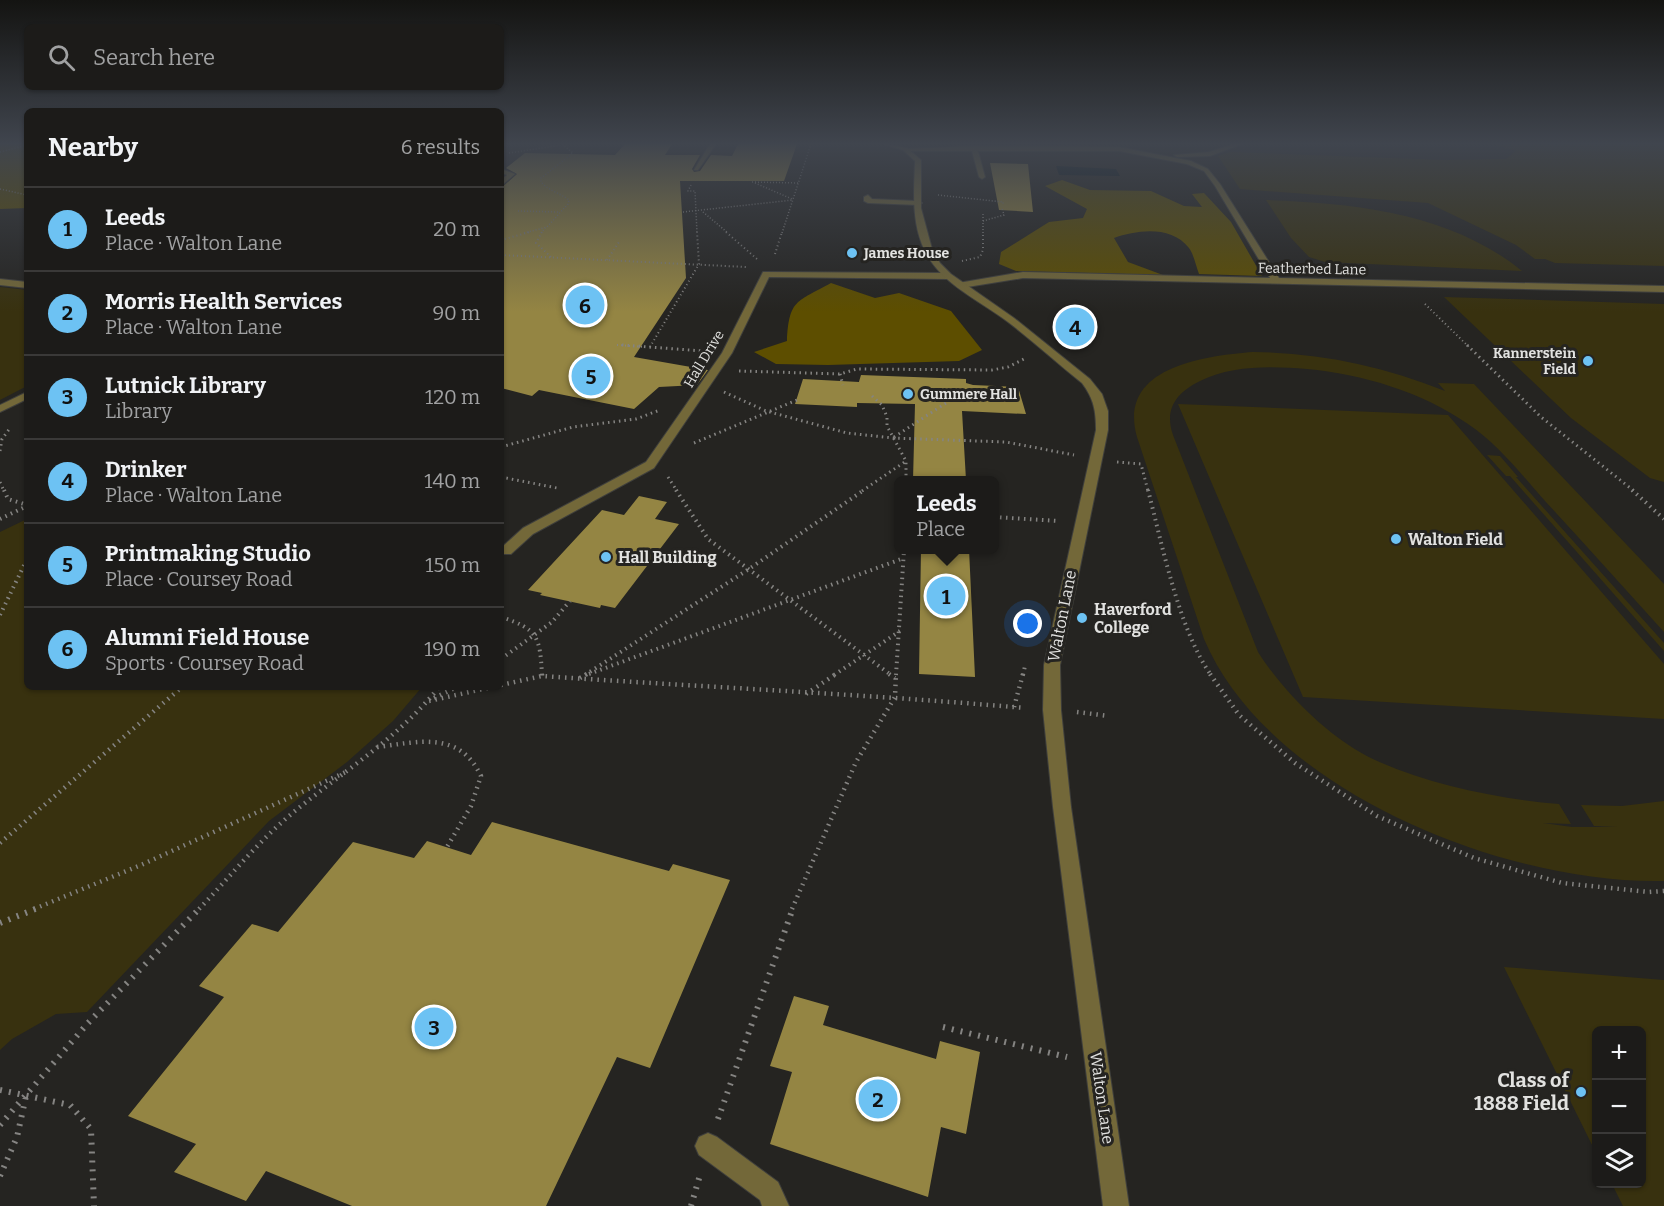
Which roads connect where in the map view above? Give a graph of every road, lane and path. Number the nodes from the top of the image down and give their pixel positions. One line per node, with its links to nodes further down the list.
1 (569, 200): 9 (path)
2 (695, 200): 11 (path)
3 (791, 200): 12 (path)
4 (793, 200): 22 (path)
5 (918, 200): 23 (street)
6 (992, 200): 14 (path)
7 (1225, 200): 25 (street)
8 (518, 211): 9 (path)
9 (560, 212): 15 (path)
10 (683, 212): 11 (path)
11 (695, 212): 12 (path); 21 (path)
12 (703, 212): 22 (path)
13 (983, 214): 14 (path)
14 (982, 221): 23 (path)
15 (546, 227): 16 (path); 19 (path)
16 (504, 239)
17 (619, 242): 20 (path)
18 (504, 255): 19 (path)
19 (552, 257): 20 (path)
20 (606, 260): 21 (path)
21 (699, 264): 22 (path); 30 (path)
22 (769, 270): 23 (street); 31 (street, Hall Drive)
23 (949, 275): 25 (street, Featherbed Lane); 87 (street, Walton Lane)
24 (0, 282): 26 (street)
25 (1277, 282): 27 (street, Featherbed Lane)
26 (24, 285)
27 (1405, 285): 28 (street, Featherbed Lane); 59 (path)
28 (1664, 289)
29 (617, 345): 30 (path)
30 (650, 347): 31 (path)
31 (727, 353): 33 (street, Hall Drive)
32 (1034, 354): 34 (path)
33 (716, 370): 34 (path); 35 (street, Hall Drive)
34 (840, 374): 36 (path)
35 (708, 383): 42 (path); 45 (path); 50 (street, Hall Drive)
36 (843, 385)
37 (24, 396): 41 (street)
38 (872, 396): 44 (path)
39 (948, 399): 44 (path)
40 (797, 400): 42 (path)
41 (0, 409)
42 (766, 411): 44 (path); 50 (path)
43 (11, 426): 46 (path)
44 (893, 438): 47 (path); 48 (path)
45 (504, 446)
46 (0, 451)
47 (1078, 456)
48 (906, 461): 51 (path); 65 (path)
49 (1112, 462): 93 (path)
50 (650, 465): 54 (street, Hall Drive); 65 (path)
51 (906, 476)
52 (504, 478): 54 (path)
53 (0, 482): 55 (path)
54 (593, 495): 61 (street, Hall Drive)
55 (24, 504)
56 (24, 507): 58 (path)
57 (999, 517): 60 (path)
58 (0, 519)
59 (1664, 519)
60 (1062, 521)
61 (506, 551)
62 (904, 554): 63 (path)
63 (904, 558): 66 (path); 70 (path)
64 (24, 565): 68 (path)
65 (749, 569): 66 (path); 76 (path)
66 (790, 599): 72 (path); 76 (path)
67 (570, 601): 71 (path)
68 (0, 615)
69 (504, 617): 71 (path)
70 (900, 631): 72 (path); 77 (path)
71 (536, 634): 73 (path); 75 (path)
72 (864, 656): 77 (path); 83 (path)
73 (504, 657)
74 (1026, 660): 86 (path)
75 (542, 676): 76 (path); 78 (path)
76 (580, 678): 83 (path)
77 (896, 678): 84 (path)
78 (504, 684)
79 (178, 690): 91 (path)
80 (437, 690): 85 (path)
81 (451, 690): 85 (path)
82 (478, 690): 85 (path)
83 (806, 694): 84 (path)
84 (895, 697): 86 (path); 100 (path)
85 (428, 701): 89 (path)
86 (1014, 707): 87 (path)
87 (1052, 710): 88 (path); 96 (street, Walton Lane)
88 (1109, 716)
89 (377, 748): 90 (path); 92 (path)
90 (354, 768): 94 (path); 98 (path)
91 (0, 843)
92 (447, 847)
93 (1664, 891)
94 (0, 923)
95 (943, 1027): 96 (path)
96 (1097, 1064): 105 (street, Walton Lane)
97 (0, 1090): 98 (path)
98 (26, 1095): 99 (path); 101 (path); 102 (path)
99 (0, 1125)
100 (708, 1146): 103 (path); 104 (street)
101 (0, 1176)
102 (94, 1206)
103 (690, 1206)
104 (776, 1206)
105 (1116, 1206)

